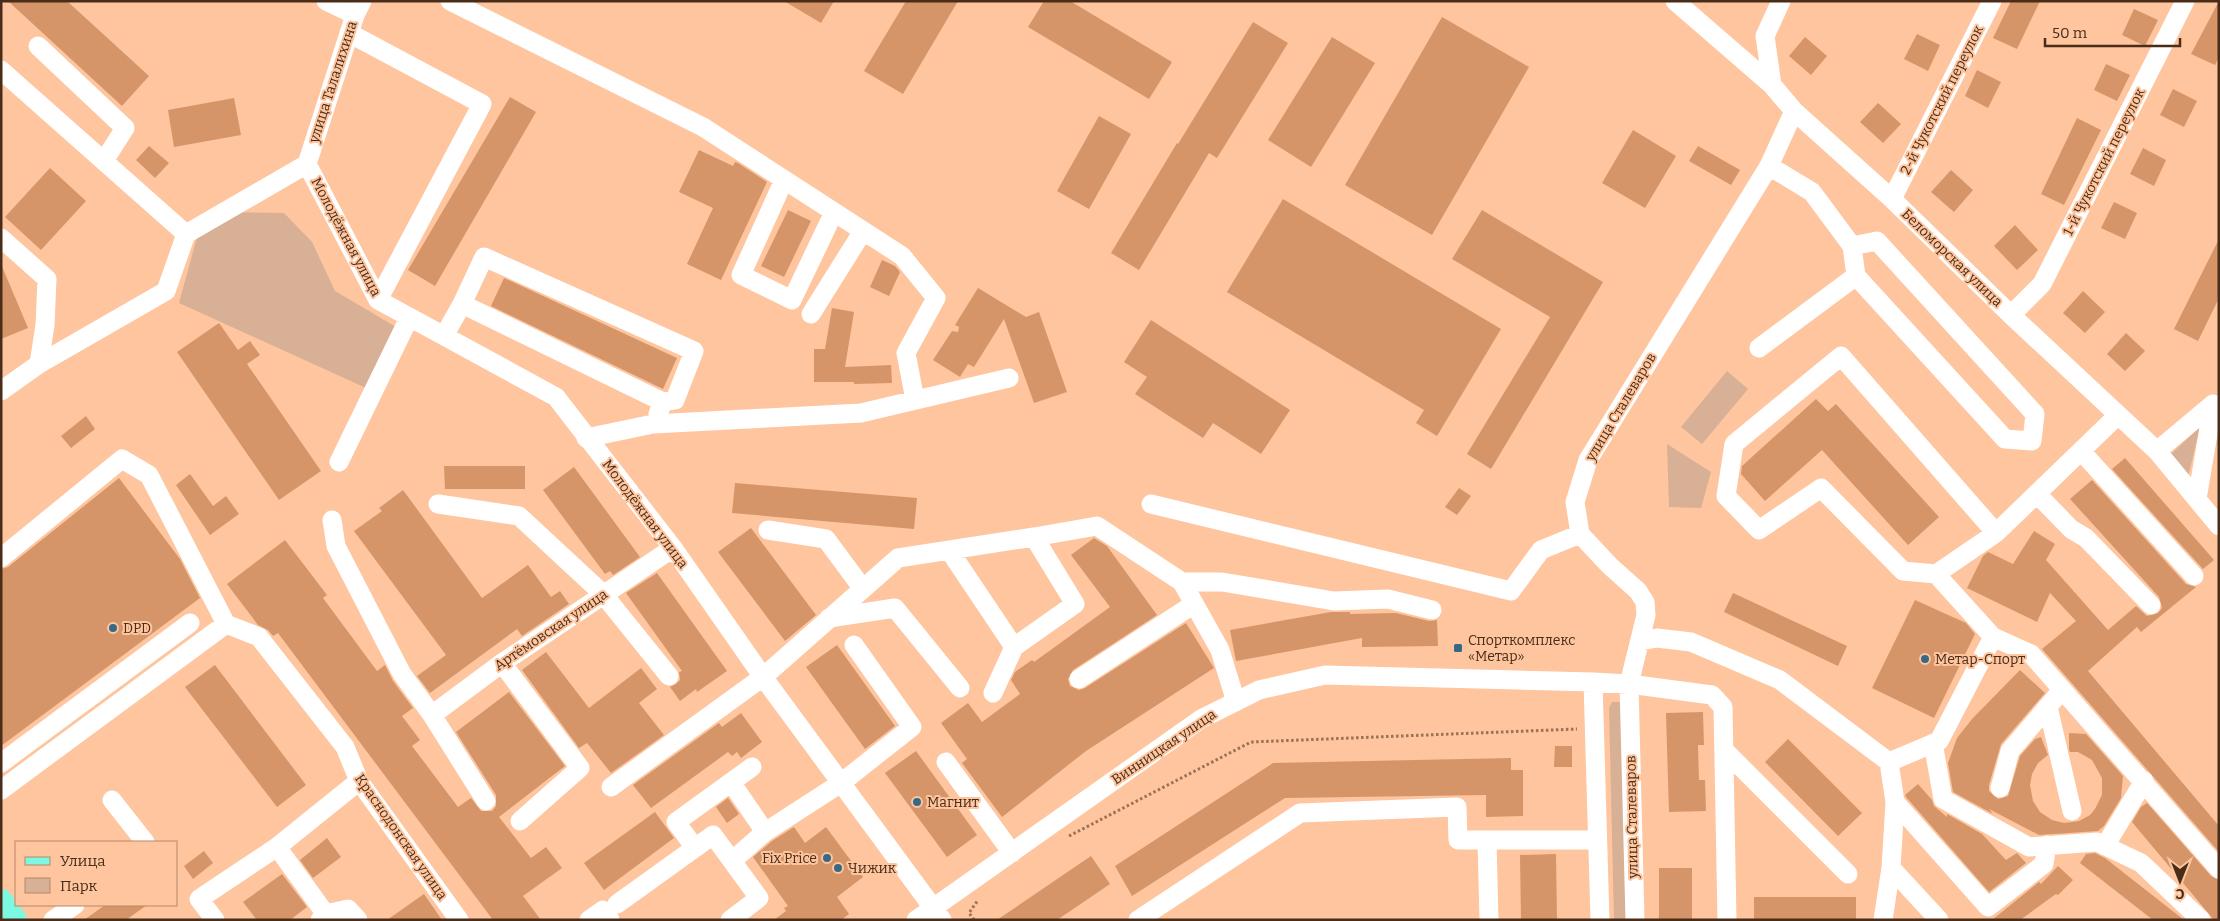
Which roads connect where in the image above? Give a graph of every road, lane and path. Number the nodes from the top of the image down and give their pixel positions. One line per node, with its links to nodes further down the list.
1 (326, 1): 7 (street)
2 (450, 1): 15 (street)
3 (1676, 1): 10 (street, Беломорская улица)
4 (1781, 1): 10 (street)
5 (1992, 1): 16 (street, 2-й Чукотский переулок)
6 (2185, 1): 26 (street, 1-й Чукотский переулок)
7 (355, 17): 13 (street, улица Талалихина); 23 (street)
8 (38, 46): 12 (street)
9 (1, 70): 12 (street)
10 (1772, 85): 11 (street, Беломорская улица)
11 (1794, 111): 14 (street, улица Сталеваров); 16 (street, Беломорская улица)
12 (104, 161): 19 (street)
13 (306, 164): 19 (street); 23 (street, Молодёжная улица)
14 (1769, 166): 21 (street); 50 (street, улица Сталеваров)
15 (784, 180): 17 (street); 17 (street)
16 (1892, 199): 26 (street, Беломорская улица)
17 (834, 212): 18 (street)
18 (864, 231): 25 (street); 34 (street)
19 (186, 234): 30 (street)
20 (1, 238): 30 (street)
21 (1852, 246): 22 (street); 22 (street)
22 (1856, 276): 29 (street)
23 (378, 300): 27 (street, Молодёжная улица)
24 (462, 304): 28 (street); 35 (street); 35 (street)
25 (811, 314)
26 (2011, 315): 36 (street, Беломорская улица)
27 (409, 318): 28 (street, Молодёжная улица); 41 (street)
28 (444, 336): 38 (street, Молодёжная улица)
29 (1759, 348)
30 (39, 364): 32 (street)
31 (1009, 378): 34 (street)
32 (1, 391)
33 (2216, 398): 40 (street); 43 (street)
34 (915, 400): 37 (street)
35 (662, 402): 37 (street)
36 (2118, 415): 39 (street); 40 (street, Беломорская улица)
37 (653, 424): 38 (street)
38 (586, 438): 52 (street, Молодёжная улица)
39 (2081, 451): 42 (street); 56 (street)
40 (2157, 451): 43 (street, Беломорская улица)
41 (339, 462)
42 (2037, 494): 49 (street); 61 (street)
43 (2197, 499): 47 (street, Беломорская улица)
44 (438, 504): 59 (street)
45 (1151, 504): 50 (street)
46 (332, 520): 81 (street)
47 (2219, 526)
48 (768, 530): 58 (street)
49 (1996, 533): 55 (street); 55 (street)
50 (1580, 534): 67 (street, улица Сталеваров)
51 (1034, 537): 53 (street); 57 (street); 69 (street)
52 (673, 548): 59 (street, Артёмовская улица); 72 (street, Молодёжная улица)
53 (948, 550): 58 (street); 69 (street)
54 (1, 558): 65 (street)
55 (1936, 574): 66 (street)
56 (2194, 576)
57 (1182, 582): 60 (street); 62 (street)
58 (863, 589): 63 (street)
59 (603, 594): 70 (street, Артёмовская улица); 71 (street)
60 (1194, 604): 73 (street); 79 (street)
61 (2151, 605)
62 (1432, 610)
63 (829, 618): 72 (street); 76 (street)
64 (190, 623): 87 (street)
65 (226, 624): 89 (street, Краснодонская улица); 95 (street)
66 (1992, 637): 77 (street); 83 (street)
67 (1640, 641): 75 (street, улица Сталеваров); 86 (street)
68 (854, 645): 92 (street)
69 (1014, 647): 78 (street)
70 (502, 663): 81 (street, Артёмовская улица); 100 (street)
71 (669, 676)
72 (763, 677): 92 (street, Молодёжная улица); 93 (street)
73 (1079, 679)
74 (1593, 682): 75 (street, Винницкая улица); 79 (street, Винницкая улица); 104 (street)
75 (1629, 684): 84 (street, Винницкая улица); 133 (street, улица Сталеваров)
76 (960, 688)
77 (2062, 690): 80 (street); 90 (street)
78 (993, 693)
79 (1236, 702): 110 (street, Винницкая улица)
80 (2048, 707): 94 (street); 99 (street)
81 (432, 715): 97 (street)
82 (1578, 728): 102 (path)
83 (1933, 743): 86 (street); 106 (street)
84 (1724, 750): 114 (street); 134 (street, Винницкая улица)
85 (946, 762): 110 (street)
86 (1889, 762): 98 (street)
87 (1, 764)
88 (752, 767): 91 (street)
89 (359, 781): 107 (street); 125 (street, Краснодонская улица)
90 (2144, 781): 108 (street); 113 (street)
91 (731, 782): 101 (street); 109 (street)
92 (841, 783): 101 (street); 119 (street, Молодёжная улица)
93 (611, 787)
94 (2000, 788)
95 (1, 790)
96 (112, 800): 105 (street)
97 (486, 801)
98 (1895, 802): 106 (street); 112 (street)
99 (2072, 811)
100 (520, 821)
101 (765, 832): 111 (street)
102 (1066, 838)
103 (1487, 840): 104 (street); 130 (street); 131 (street)
104 (1598, 840): 132 (street)
105 (144, 841)
106 (2047, 845): 108 (street)
107 (277, 846): 120 (street); 123 (street)
108 (2105, 846): 137 (street)
109 (695, 848): 111 (street); 118 (street)
110 (1012, 854): 119 (street, Винницкая улица)
111 (732, 861): 127 (street)
112 (1891, 868): 135 (street); 136 (street)
113 (2219, 869)
114 (1848, 874)
115 (983, 896): 129 (path)
116 (1, 901): 121 (main road)
117 (74, 906): 122 (street)
118 (613, 912): 126 (street)
119 (938, 913): 128 (street, Винницкая улица)
120 (325, 918): 124 (street)
121 (15, 920)
122 (53, 920)
123 (215, 920)
124 (358, 920)
125 (459, 920)
126 (589, 920)
127 (730, 920)
128 (916, 920)
129 (974, 920)
130 (1138, 920)
131 (1489, 920)
132 (1600, 920)
133 (1635, 920)
134 (1727, 920)
135 (1883, 920)
136 (1939, 920)
137 (2201, 920)

